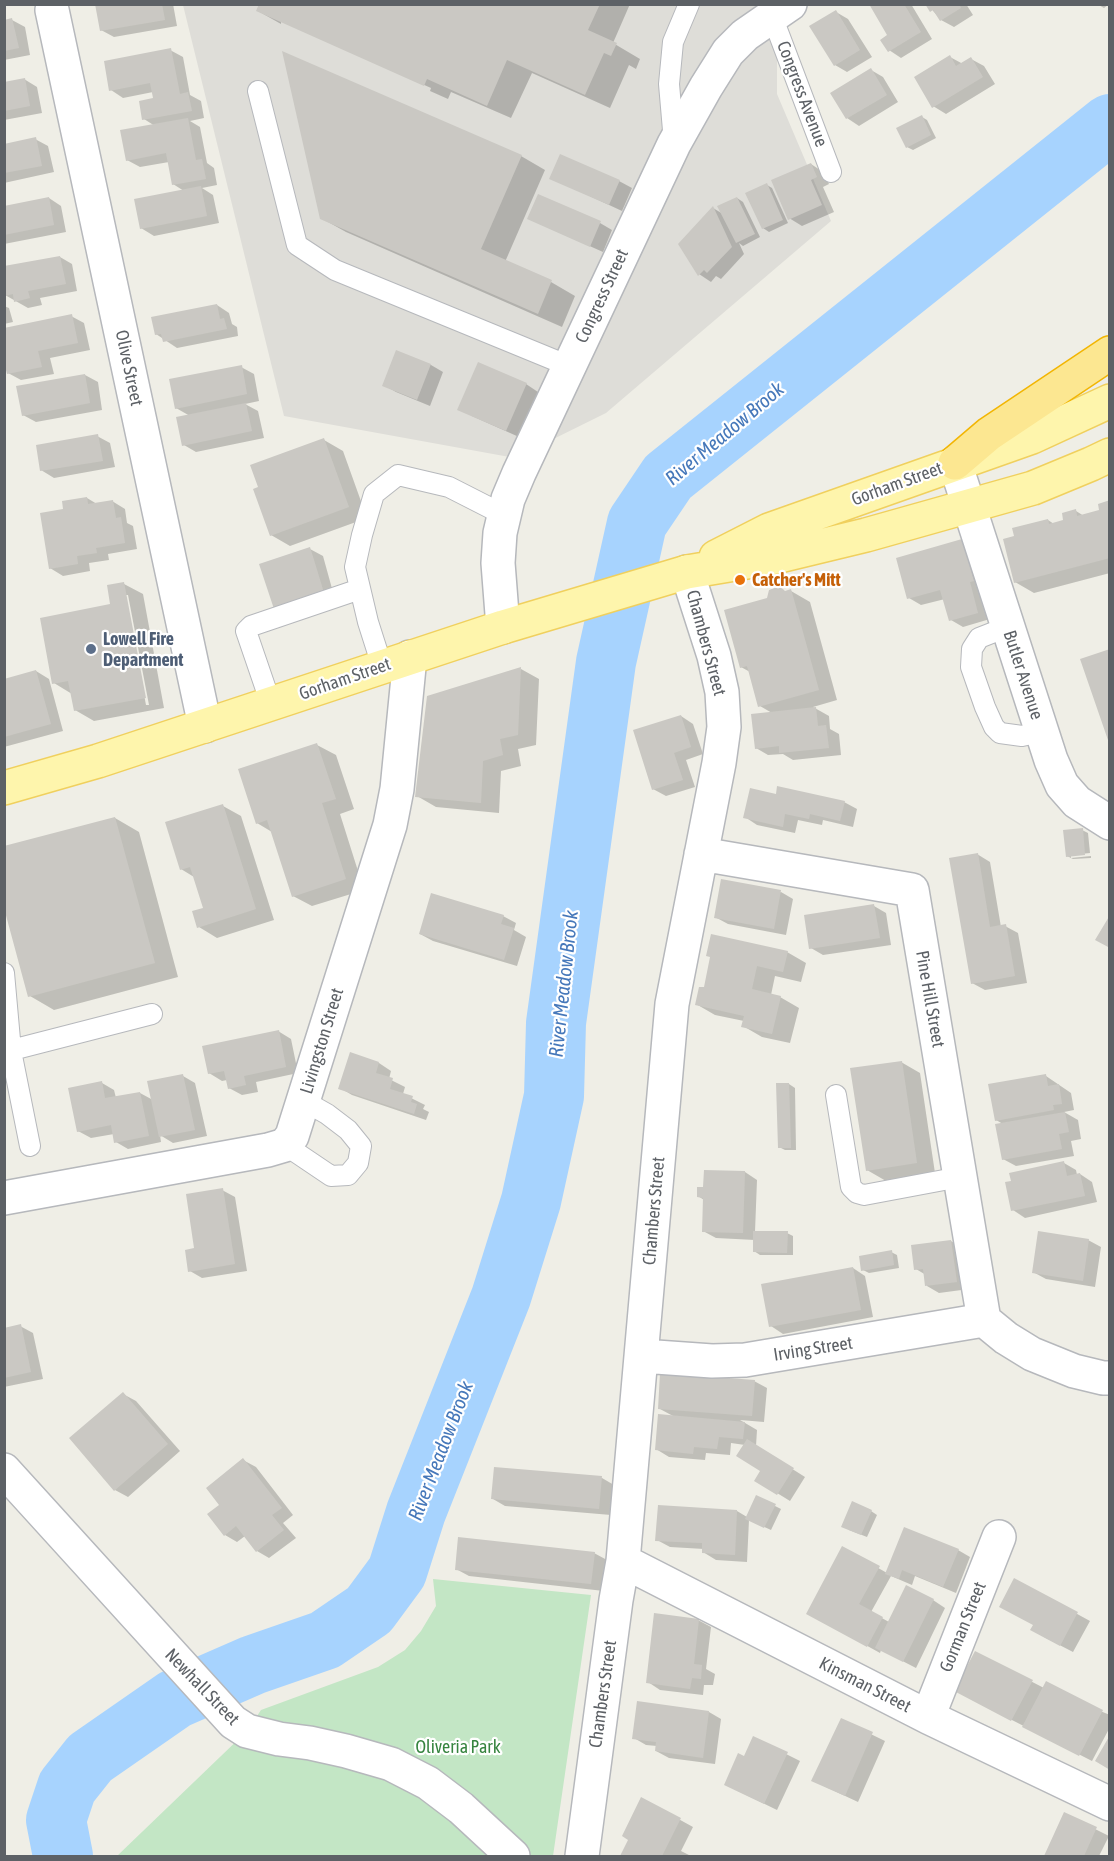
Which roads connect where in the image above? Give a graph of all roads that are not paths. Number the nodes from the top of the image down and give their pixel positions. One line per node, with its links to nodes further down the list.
1 (689, 4): 5 (lane)
2 (52, 7): 20 (street, Olive Street)
3 (781, 10): 5 (street, Congress Street); 6 (lane, Congress Avenue)
4 (258, 91): 8 (lane)
5 (674, 144): 8 (street, Congress Street)
6 (831, 172)
7 (1110, 353): 11 (highway)
8 (569, 366): 13 (street, Congress Street)
9 (1110, 401): 11 (main road, Gorham Street)
10 (1103, 461): 12 (main road, Gorham Street)
11 (955, 463): 12 (street, Butler Avenue); 14 (main road, Gorham Street)
12 (969, 506): 14 (main road, Gorham Street); 17 (street, Butler Avenue)
13 (504, 515): 15 (lane); 16 (street, Congress Street)
14 (680, 574): 16 (main road, Gorham Street); 24 (street, Chambers Street)
15 (360, 589): 18 (lane); 19 (lane)
16 (503, 627): 18 (main road, Gorham Street)
17 (1007, 627): 21 (street, Butler Avenue); 21 (lane)
18 (396, 661): 19 (main road, Gorham Street); 29 (street, Livingston Street)
19 (271, 704): 20 (main road, Gorham Street)
20 (205, 726): 22 (main road, Gorham Street)
21 (1041, 732): 23 (street, Butler Avenue)
22 (4, 788)
23 (1110, 823)
24 (701, 854): 32 (street, Pine Hill Street); 35 (street, Chambers Street)
25 (4, 973): 27 (lane)
26 (152, 1014): 27 (lane)
27 (8, 1052): 31 (lane)
28 (836, 1095): 32 (lane)
29 (303, 1101): 30 (street, Livingston Street); 30 (lane)
30 (285, 1145): 33 (street)
31 (30, 1146)
32 (960, 1177): 34 (street, Pine Hill Street)
33 (4, 1198)
34 (984, 1320): 35 (street, Irving Street); 36 (street)
35 (642, 1356): 39 (street, Chambers Street)
36 (1110, 1378)
37 (4, 1470): 42 (street, Newhall Street)
38 (999, 1537): 40 (street, Gorman Street)
39 (623, 1562): 40 (street, Kinsman Street); 43 (street, Chambers Street)
40 (928, 1717): 41 (street, Kinsman Street)
41 (1110, 1804)
42 (513, 1857)
43 (582, 1857)

